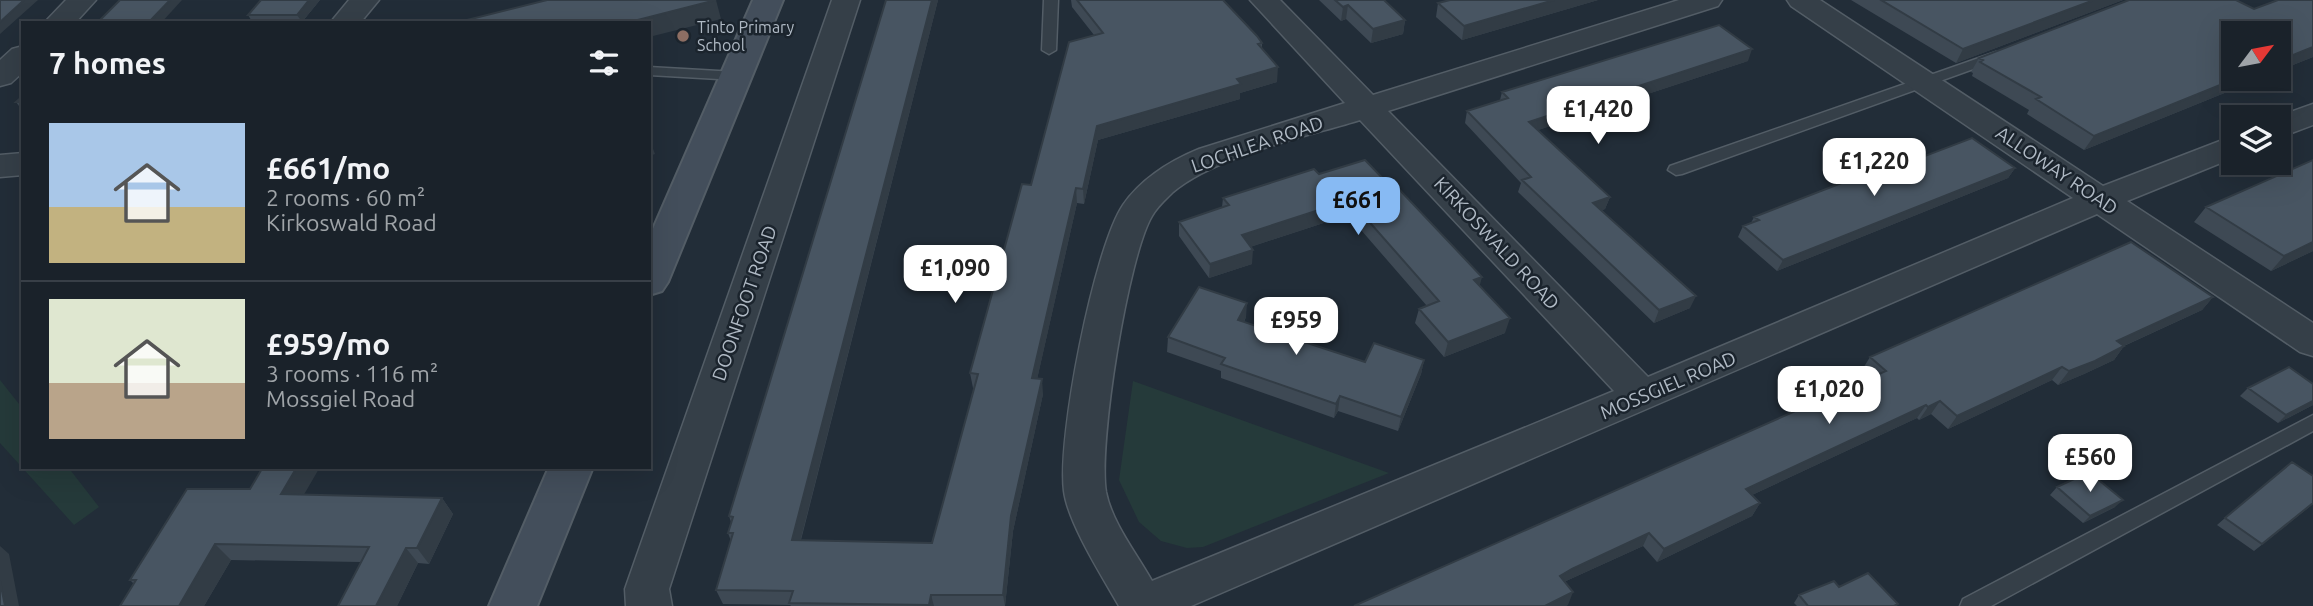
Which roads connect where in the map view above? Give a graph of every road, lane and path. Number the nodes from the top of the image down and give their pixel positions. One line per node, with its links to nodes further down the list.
1 (82, 0): 9 (street)
2 (365, 0): 10 (street)
3 (768, 0): 15 (main road)
4 (846, 0): 32 (street, DOONFOOT ROAD)
5 (1051, 0): 12 (lane)
6 (1264, 0): 18 (street, KIRKOSWALD ROAD)
7 (1708, 0): 18 (street, LOCHLEA ROAD)
8 (1801, 0): 17 (street, ALLOWAY ROAD)
9 (60, 21)
10 (346, 21)
11 (2015, 48): 17 (lane)
12 (1049, 50)
13 (21, 57): 16 (street)
14 (651, 71): 15 (lane)
15 (736, 76): 26 (main road)
16 (0, 77)
17 (1925, 82): 24 (lane); 25 (street, ALLOWAY ROAD)
18 (1369, 108): 28 (street, KIRKOSWALD ROAD); 33 (street, LOCHLEA ROAD)
19 (2313, 114): 20 (street)
20 (2291, 123)
21 (2221, 151): 25 (street, MOSSGIEL ROAD)
22 (21, 164): 23 (street)
23 (0, 166)
24 (1676, 170)
25 (2101, 199): 27 (street, ALLOWAY ROAD); 28 (street, MOSSGIEL ROAD)
26 (651, 277)
27 (2313, 342)
28 (1642, 396): 33 (street, MOSSGIEL ROAD)
29 (2313, 422): 34 (lane)
30 (570, 469): 31 (main road)
31 (513, 606)
32 (649, 606)
33 (1142, 606)
34 (1971, 606)

